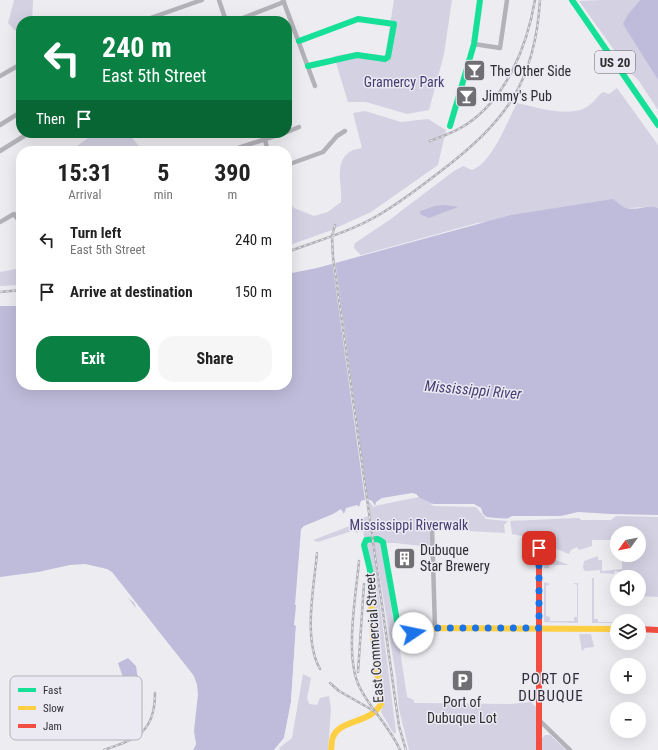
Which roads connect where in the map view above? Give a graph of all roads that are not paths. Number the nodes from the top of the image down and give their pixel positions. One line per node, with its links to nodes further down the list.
1 (202, 0): 7 (street)
2 (219, 0): 9 (street)
3 (480, 0): 14 (main road)
4 (506, 0): 14 (street)
5 (572, 0): 21 (main road, US 20)
6 (284, 1): 10 (street); 11 (street)
7 (160, 15): 8 (street)
8 (157, 16)
9 (224, 16)
10 (247, 16)
11 (290, 16)
12 (292, 22): 13 (street)
13 (299, 41): 15 (street); 15 (main road)
14 (474, 44): 22 (main road)
15 (308, 66): 18 (street)
16 (16, 67): 17 (street)
17 (0, 76)
18 (315, 86)
19 (16, 115): 20 (street)
20 (0, 125)
21 (658, 125)
22 (450, 126)
23 (299, 127): 24 (street)
24 (292, 130)
25 (345, 131): 32 (street)
26 (21, 138): 31 (street)
27 (268, 138): 28 (street)
28 (265, 139): 29 (street); 30 (street)
29 (244, 146)
30 (267, 146)
31 (0, 151)
32 (292, 163)
33 (16, 216): 34 (street)
34 (0, 222)
35 (432, 528): 37 (street)
36 (539, 544): 38 (main road)
37 (434, 628): 38 (main road); 43 (main road, East Commercial Street)
38 (539, 628): 39 (main road); 42 (main road)
39 (610, 629)
40 (646, 629): 41 (main road)
41 (658, 630)
42 (539, 720): 44 (main road); 45 (street)
43 (331, 750)
44 (539, 750)
45 (570, 750)

